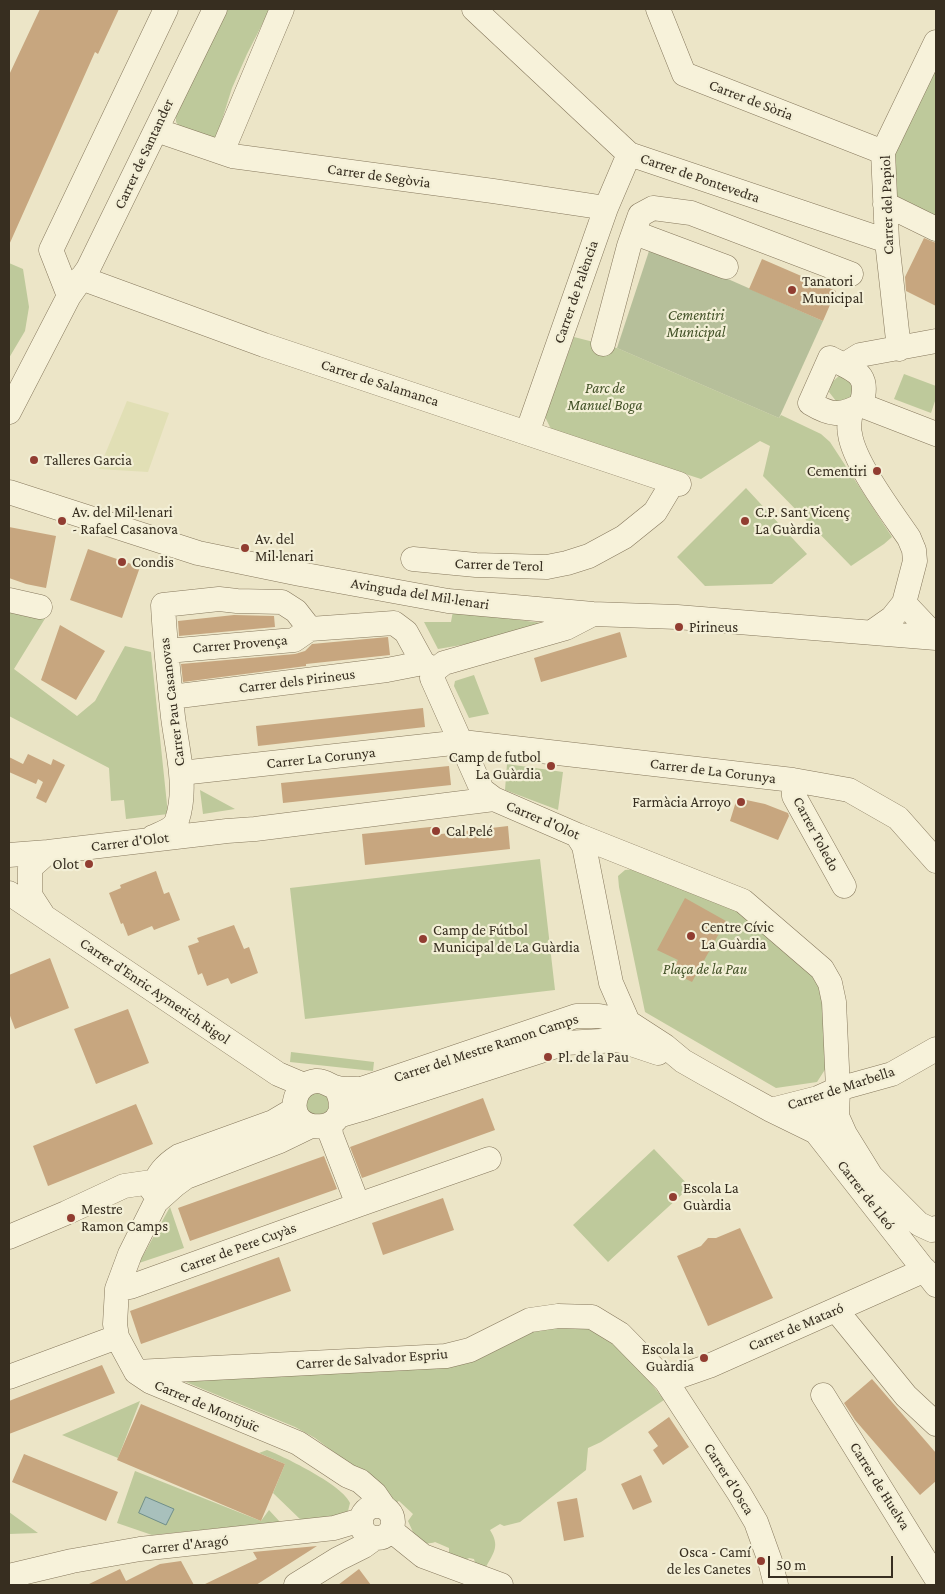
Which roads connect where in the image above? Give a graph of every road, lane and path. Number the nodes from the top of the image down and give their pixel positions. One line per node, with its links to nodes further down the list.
1 (166, 9): 19 (street)
2 (215, 9): 7 (street, Carrer de Santander)
3 (282, 9): 8 (street)
4 (474, 9): 10 (street, Carrer de Pontevedra)
5 (662, 12): 9 (street, Carrer de Sòria)
6 (934, 54): 9 (street, Carrer del Papiol)
7 (156, 130): 8 (street, Carrer de Segòvia); 19 (street, Carrer de Santander)
8 (222, 152): 12 (street, Carrer de Segòvia)
9 (883, 152): 11 (street, Carrer del Papiol)
10 (630, 154): 12 (street, Carrer de Palència); 15 (street, Carrer de Pontevedra)
11 (885, 204): 13 (street); 15 (street, Carrer del Papiol)
12 (606, 208): 18 (street, Carrer de Palència)
13 (936, 229)
14 (635, 233): 16 (street); 17 (street); 20 (street)
15 (887, 241): 23 (street, Carrer del Papiol)
16 (726, 267)
17 (851, 274)
18 (581, 280): 20 (street); 28 (street, Carrer de Palència)
19 (75, 287): 26 (street, Carrer de Santander); 28 (street, Carrer de Salamanca)
20 (624, 297): 22 (street)
21 (936, 341): 23 (street)
22 (603, 344)
23 (899, 349): 24 (street); 25 (street)
24 (844, 365): 25 (street); 27 (street)
25 (859, 400): 27 (street); 29 (street); 30 (street)
26 (9, 412)
27 (825, 412): 30 (street)
28 (527, 433): 31 (street, Carrer de Salamanca)
29 (936, 434)
30 (862, 466): 35 (street)
31 (676, 483): 33 (street, Carrer de Terol)
32 (9, 492): 37 (street, Avinguda del Mil·lenari)
33 (413, 560)
34 (9, 600): 36 (street)
35 (904, 603): 39 (street); 40 (street)
36 (40, 607)
37 (593, 614): 39 (street, Avinguda del Mil·lenari); 42 (street, Carrer dels Pirineus)
38 (310, 629): 41 (street, Carrer Provença); 41 (street, Carrer Pau Casanovas); 42 (street)
39 (872, 632): 40 (street, Avinguda del Mil·lenari)
40 (936, 638)
41 (167, 651): 43 (street, Carrer Pau Casanovas)
42 (429, 667): 43 (street, Carrer dels Pirineus); 44 (street)
43 (171, 697): 45 (street, Carrer Pau Casanovas)
44 (462, 742): 45 (street, Carrer La Corunya); 46 (street, Carrer de La Corunya); 48 (street)
45 (181, 773): 47 (street, Carrer Pau Casanovas)
46 (793, 780): 54 (street, Carrer de La Corunya); 56 (street, Carrer Toledo)
47 (181, 799): 49 (street, Carrer Pau Casanovas); 51 (street, Carrer Pau Casanovas)
48 (494, 799): 49 (street, Carrer d'Olot); 50 (street, Carrer d'Olot)
49 (227, 831): 51 (street, Carrer d'Olot)
50 (577, 835): 59 (street); 65 (street, Carrer d'Olot)
51 (147, 840): 52 (street, Carrer d'Olot)
52 (48, 852): 53 (street, Carrer d'Olot); 55 (street, Carrer d'Olot); 58 (street)
53 (13, 856)
54 (936, 861)
55 (9, 873)
56 (844, 886)
57 (9, 893): 58 (street, Carrer d'Enric Aymerich Rigol)
58 (44, 917): 63 (street, Carrer d'Enric Aymerich Rigol)
59 (611, 983): 60 (street); 61 (street)
60 (576, 1016): 61 (street, Carrer del Mestre Ramon Camps); 64 (street, Carrer del Mestre Ramon Camps)
61 (618, 1027): 67 (street, Carrer del Mestre Ramon Camps); 68 (street, Carrer del Mestre Ramon Camps)
62 (936, 1048): 65 (street, Carrer de Marbella)
63 (304, 1085): 64 (street, Carrer del Mestre Ramon Camps); 66 (street)
64 (336, 1088): 68 (street)
65 (828, 1094): 67 (street, Carrer de Marbella); 69 (street); 71 (street)
66 (295, 1109): 68 (street); 72 (street, Carrer del Mestre Ramon Camps)
67 (771, 1110): 69 (street, Carrer del Mestre Ramon Camps)
68 (326, 1122): 73 (street, Carrer del Mestre Ramon Camps); 75 (street)
69 (816, 1132): 71 (street); 79 (street, Carrer de Lleó)
70 (489, 1159): 75 (street, Carrer de Pere Cuyàs)
71 (872, 1176): 77 (street)
72 (157, 1177): 73 (street, Carrer del Mestre Ramon Camps); 74 (street, Carrer del Mestre Ramon Camps); 76 (street, Carrer de Montjuïc)
73 (186, 1177): 76 (street, Carrer de Montjuïc)
74 (124, 1186): 76 (street); 78 (street, Carrer del Mestre Ramon Camps)
75 (358, 1206): 80 (street, Carrer de Pere Cuyàs)
76 (149, 1216): 80 (street, Carrer de Montjuïc)
77 (936, 1228)
78 (9, 1237)
79 (930, 1278): 81 (street, Carrer de Mataró)
80 (117, 1289): 82 (street, Carrer de Montjuïc)
81 (836, 1310): 85 (street, Carrer de Mataró); 87 (street)
82 (117, 1337): 83 (street, Carrer de Montjuïc); 84 (street)
83 (136, 1372): 85 (street, Carrer de Salvador Espriu); 88 (street, Carrer de Montjuïc)
84 (9, 1377)
85 (666, 1381): 95 (street, Carrer d'Osca)
86 (823, 1395): 90 (street, Carrer de Huelva)
87 (936, 1424)
88 (370, 1512): 89 (street, Carrer de Montjuïc); 91 (street, Carrer d'Aragó)
89 (383, 1534): 93 (street); 94 (street)
90 (930, 1557): 92 (street, Carrer de Huelva)
91 (9, 1576)
92 (936, 1578)
93 (296, 1585)
94 (501, 1585)
95 (776, 1585)

